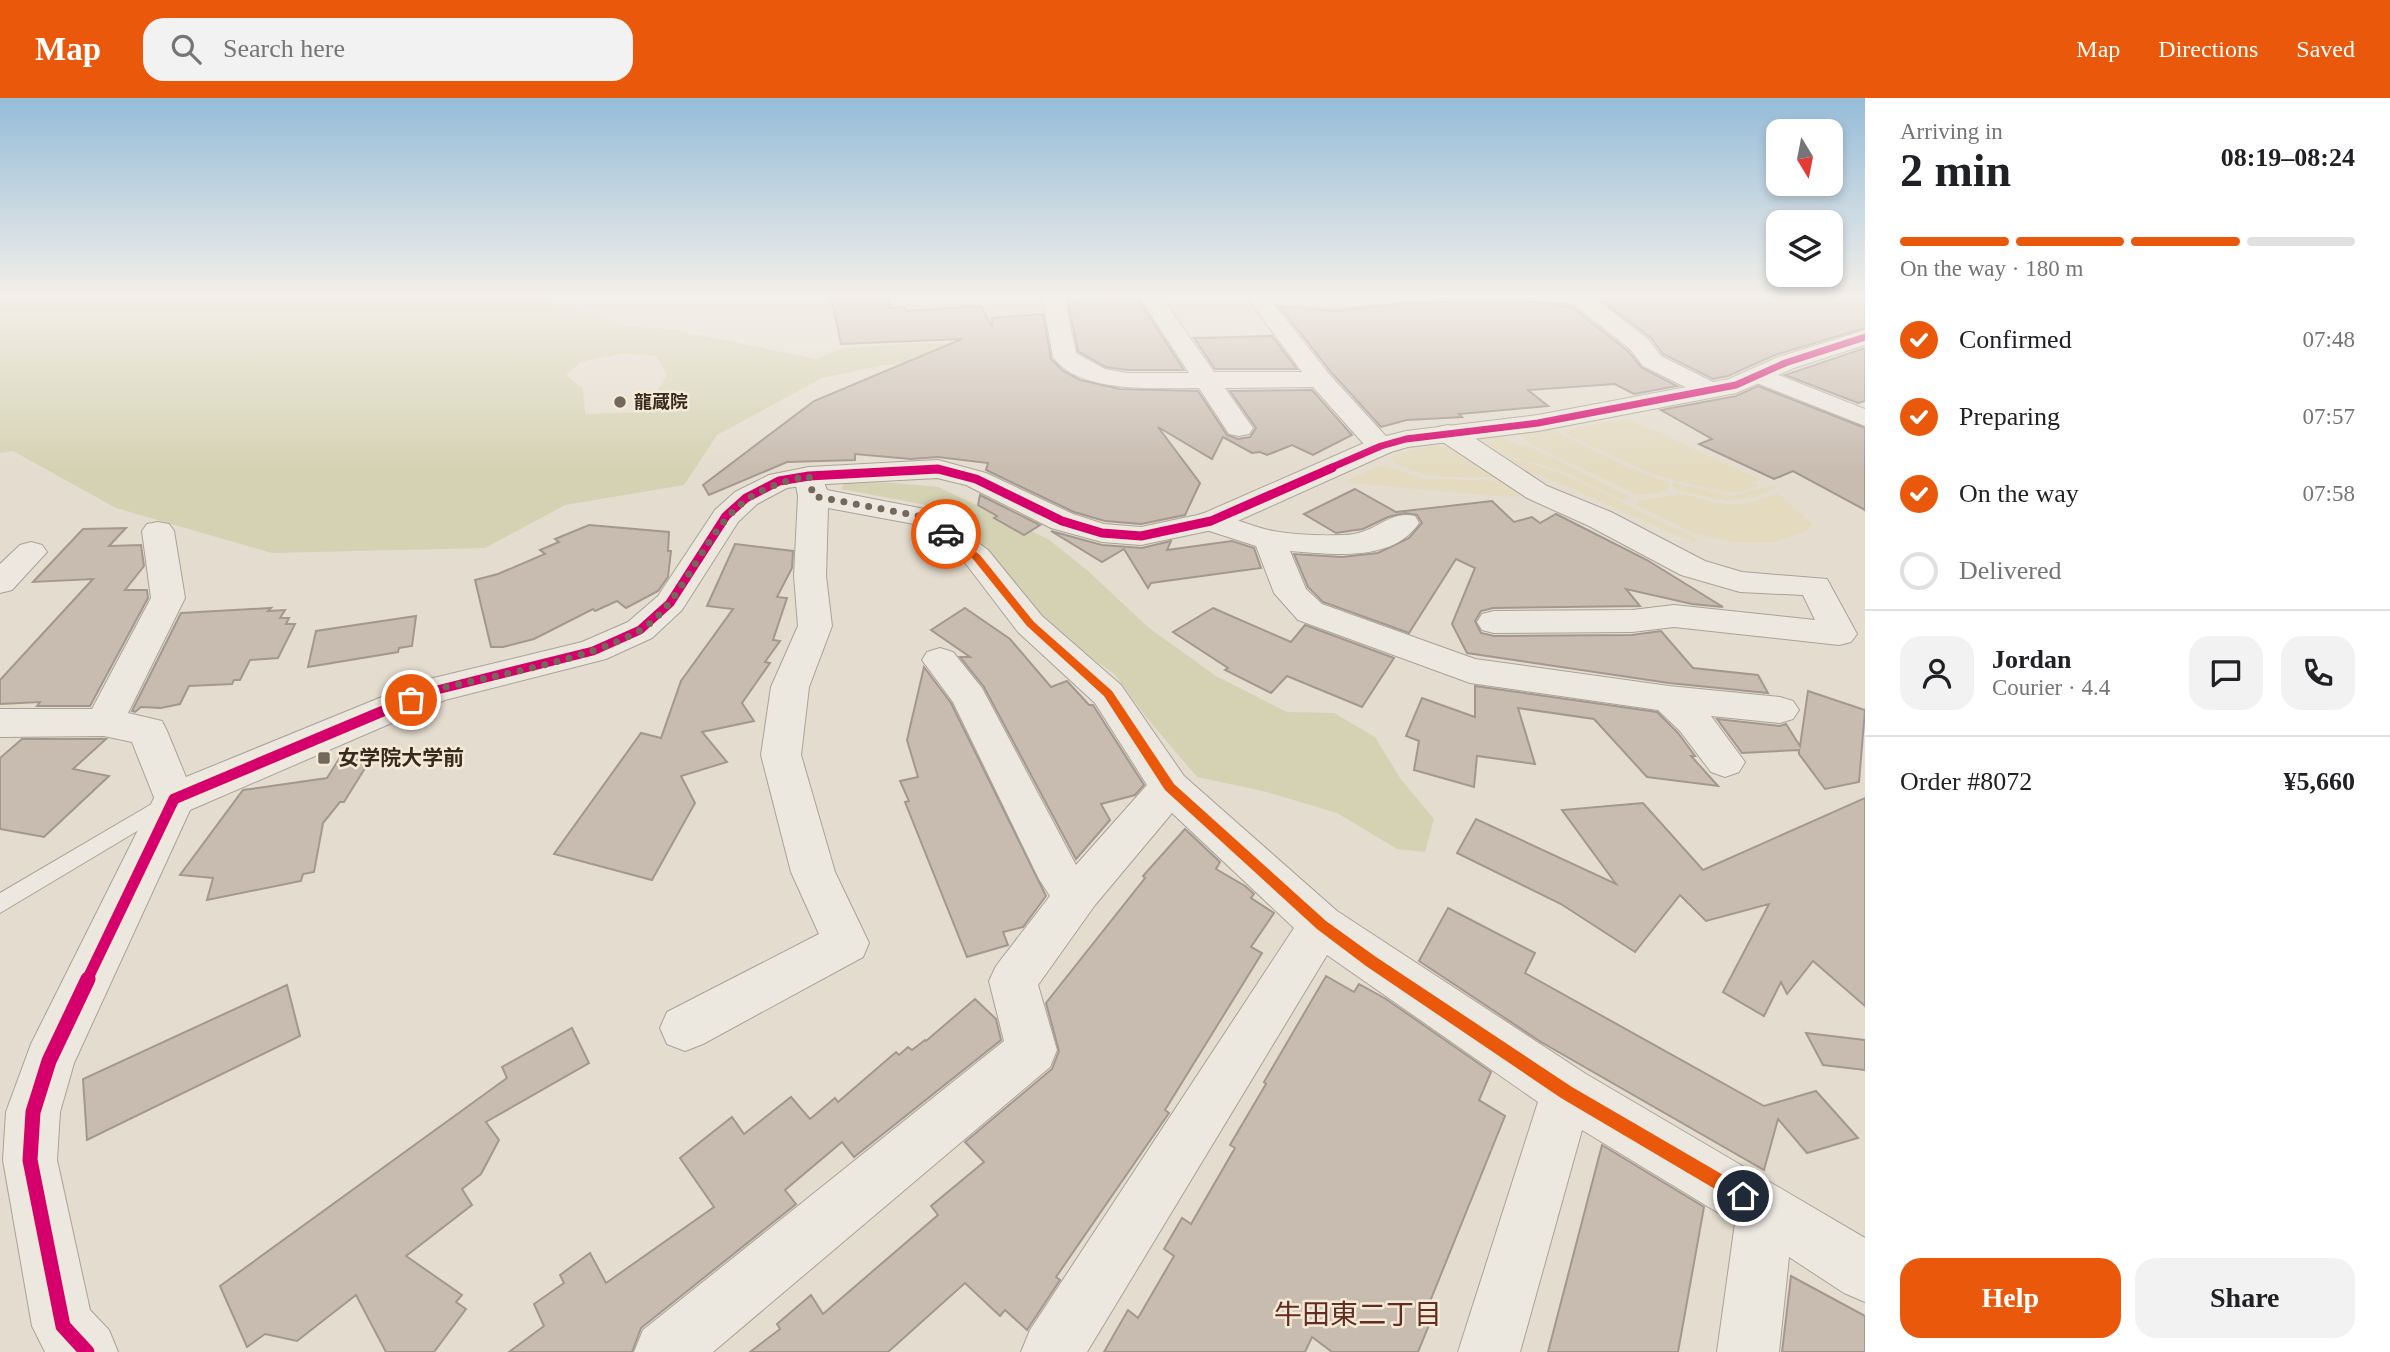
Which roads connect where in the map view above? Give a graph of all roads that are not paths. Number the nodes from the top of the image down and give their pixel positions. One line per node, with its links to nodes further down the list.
1 (1065, 355): 8 (street)
2 (1189, 355): 8 (street)
3 (1302, 355): 7 (street)
4 (1647, 355): 9 (street)
5 (1816, 355): 6 (street)
6 (1758, 375): 9 (street); 10 (street)
7 (1320, 379): 8 (street); 13 (street)
8 (1206, 381): 11 (street)
9 (1710, 390): 12 (street)
10 (1865, 418)
11 (1239, 428)
12 (1448, 433): 13 (street); 21 (street)
13 (1381, 446): 15 (street)
14 (811, 486): 15 (street); 28 (street); 29 (street); 33 (street)
15 (1211, 521): 18 (street)
16 (1405, 523): 18 (street)
17 (158, 531): 25 (street)
18 (1270, 540): 23 (street)
19 (31, 552): 20 (street)
20 (0, 583)
21 (1493, 622)
22 (940, 660): 30 (street)
23 (1669, 699): 24 (street); 27 (street)
24 (1780, 710)
25 (104, 722): 26 (street); 29 (street)
26 (9, 730)
27 (1725, 762)
28 (1170, 787): 30 (street); 32 (street)
29 (174, 799): 31 (lane); 37 (street)
30 (1079, 892): 38 (street)
31 (0, 904)
32 (1321, 925): 34 (street); 39 (street)
33 (685, 1028)
34 (1567, 1092): 35 (street); 40 (street)
35 (1765, 1209): 36 (street); 41 (street)
36 (1865, 1272)
37 (87, 1352)
38 (665, 1352)
39 (1052, 1352)
40 (1489, 1352)
41 (1748, 1352)

